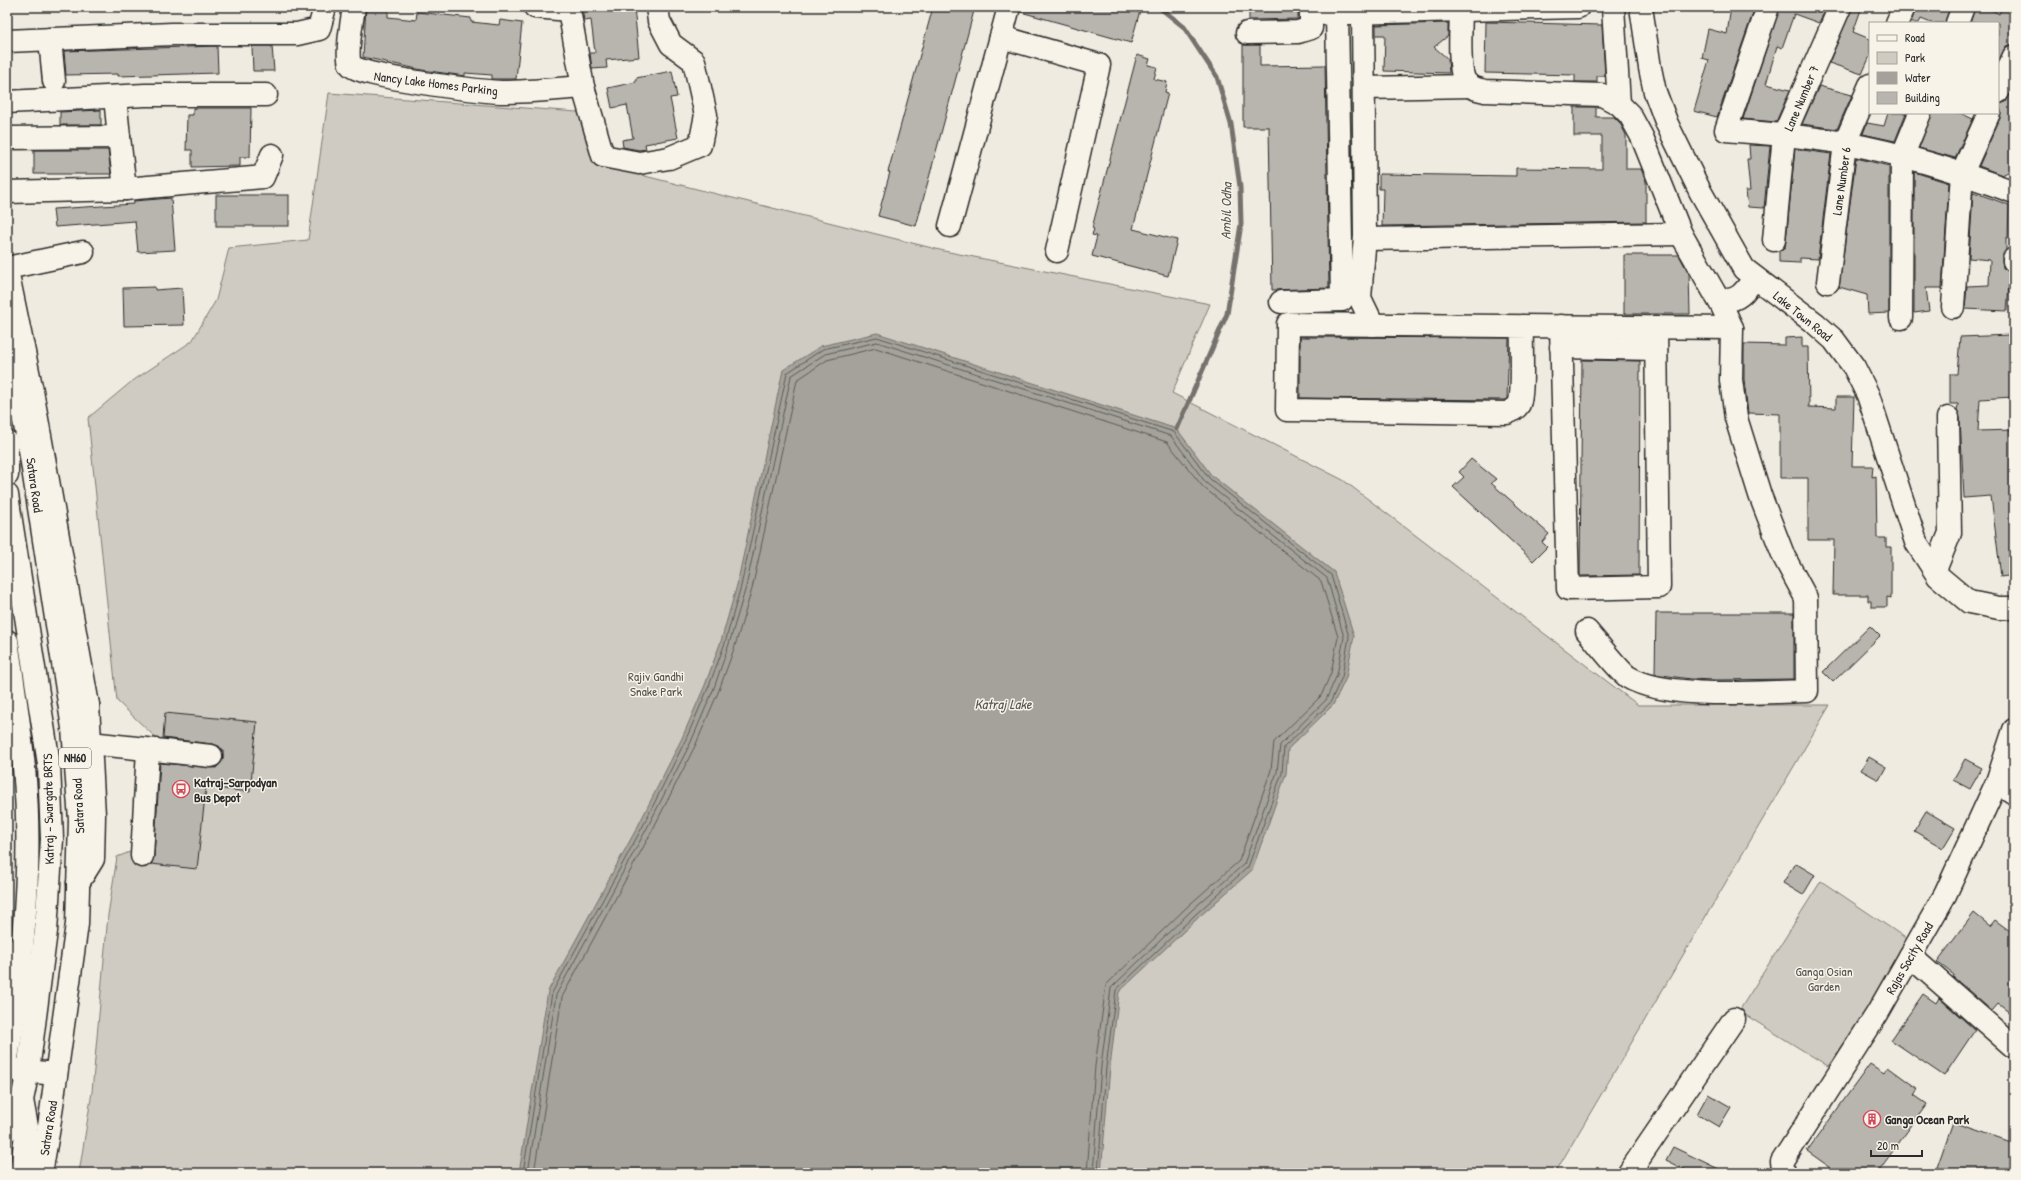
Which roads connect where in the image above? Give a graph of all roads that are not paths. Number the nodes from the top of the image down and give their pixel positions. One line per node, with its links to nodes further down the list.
1 (325, 7): 22 (main road)
2 (354, 7): 27 (main road, Nancy Lake Homes Parking)
3 (535, 7): 14 (main road)
4 (657, 7): 27 (main road)
5 (1009, 7): 21 (main road)
6 (1578, 7): 13 (main road)
7 (1613, 7): 34 (main road)
8 (1641, 7): 54 (main road, Lake Town Road)
9 (1768, 7): 37 (main road)
10 (1840, 7): 37 (main road, Lane Number 7)
11 (1904, 7): 18 (main road)
12 (1963, 7): 19 (main road)
13 (1461, 8): 16 (main road); 26 (main road)
14 (569, 9): 27 (main road)
15 (1311, 10): 17 (main road); 20 (main road)
16 (1363, 12): 17 (main road); 29 (main road)
17 (1337, 13): 56 (main road)
18 (1897, 22)
19 (1957, 22)
20 (1247, 33)
21 (1001, 37): 47 (main road); 51 (main road)
22 (50, 39): 23 (main road); 25 (main road)
23 (7, 41)
24 (2014, 56): 30 (main road)
25 (54, 80)
26 (1471, 86): 29 (main road); 34 (main road)
27 (583, 87)
28 (1869, 87): 40 (main road, Lane Number 6)
29 (1364, 88): 49 (main road)
30 (1999, 90)
31 (266, 95): 32 (main road)
32 (115, 97): 33 (main road); 38 (main road)
33 (7, 102)
34 (1619, 104): 48 (main road)
35 (1920, 114): 42 (main road)
36 (1989, 114): 43 (main road)
37 (1784, 135): 40 (main road); 50 (main road, Lane Number 7)
38 (119, 137): 39 (main road); 44 (main road)
39 (7, 138)
40 (1845, 143): 42 (main road); 55 (main road, Lane Number 6)
41 (272, 155): 44 (main road)
42 (1902, 157): 43 (main road); 59 (main road)
43 (1962, 173): 46 (main road); 58 (main road)
44 (125, 189): 45 (main road)
45 (7, 192)
46 (2014, 192)
47 (950, 226)
48 (1681, 234): 49 (main road); 57 (main road)
49 (1365, 236): 60 (main road)
50 (1774, 240)
51 (1057, 251)
52 (83, 252): 53 (main road)
53 (7, 269): 71 (main road)
54 (1749, 273): 57 (main road); 73 (main road, Lake Town Road)
55 (1828, 282)
56 (1281, 302)
57 (1725, 303): 64 (main road)
58 (1953, 308)
59 (1901, 318)
60 (1373, 325): 61 (main road); 61 (main road)
61 (1522, 326): 62 (main road)
62 (1560, 326): 63 (main road); 66 (main road)
63 (1656, 327): 64 (main road); 67 (main road)
64 (1732, 328): 75 (main road)
65 (7, 346): 71 (main road, Satara Road / NH60)
66 (1561, 347): 67 (main road); 67 (main road)
67 (1656, 349)
68 (1948, 418): 73 (main road)
69 (7, 442): 70 (main road)
70 (7, 475)
71 (43, 491): 77 (main road, Satara Road / NH60); 78 (main road)
72 (7, 495): 90 (main road, Katraj - Swargate BRTS)
73 (1935, 570): 74 (main road, Lake Town Road)
74 (2014, 608)
75 (1587, 631)
76 (7, 641): 86 (main road)
77 (67, 690): 78 (main road); 85 (main road, Satara Road / NH60)
78 (88, 705): 80 (main road)
79 (2014, 730): 83 (main road, Rajas Socity Road)
80 (90, 743): 81 (main road); 85 (main road)
81 (148, 750): 82 (main road); 84 (main road)
82 (211, 756)
83 (2005, 788): 87 (main road, Rajas Socity Road)
84 (142, 856)
85 (78, 883): 92 (main road, Satara Road / NH60)
86 (22, 944): 88 (main road); 91 (main road)
87 (1910, 956): 93 (main road); 98 (main road, Rajas Socity Road)
88 (7, 962)
89 (1734, 1019): 101 (main road)
90 (32, 1044): 91 (main road); 92 (main road); 94 (main road, Katraj - Swargate BRTS)
91 (8, 1046)
92 (60, 1047): 95 (main road, Satara Road / NH60)
93 (2014, 1047)
94 (18, 1070): 95 (main road); 96 (main road, Katraj - Swargate BRTS)
95 (55, 1074): 100 (main road, Satara Road / NH60)
96 (22, 1100): 97 (main road, Katraj - Swargate BRTS); 99 (main road, Katraj - Swargate BRTS)
97 (7, 1130)
98 (1780, 1169)
99 (21, 1173)
100 (41, 1173)
101 (1630, 1173)

